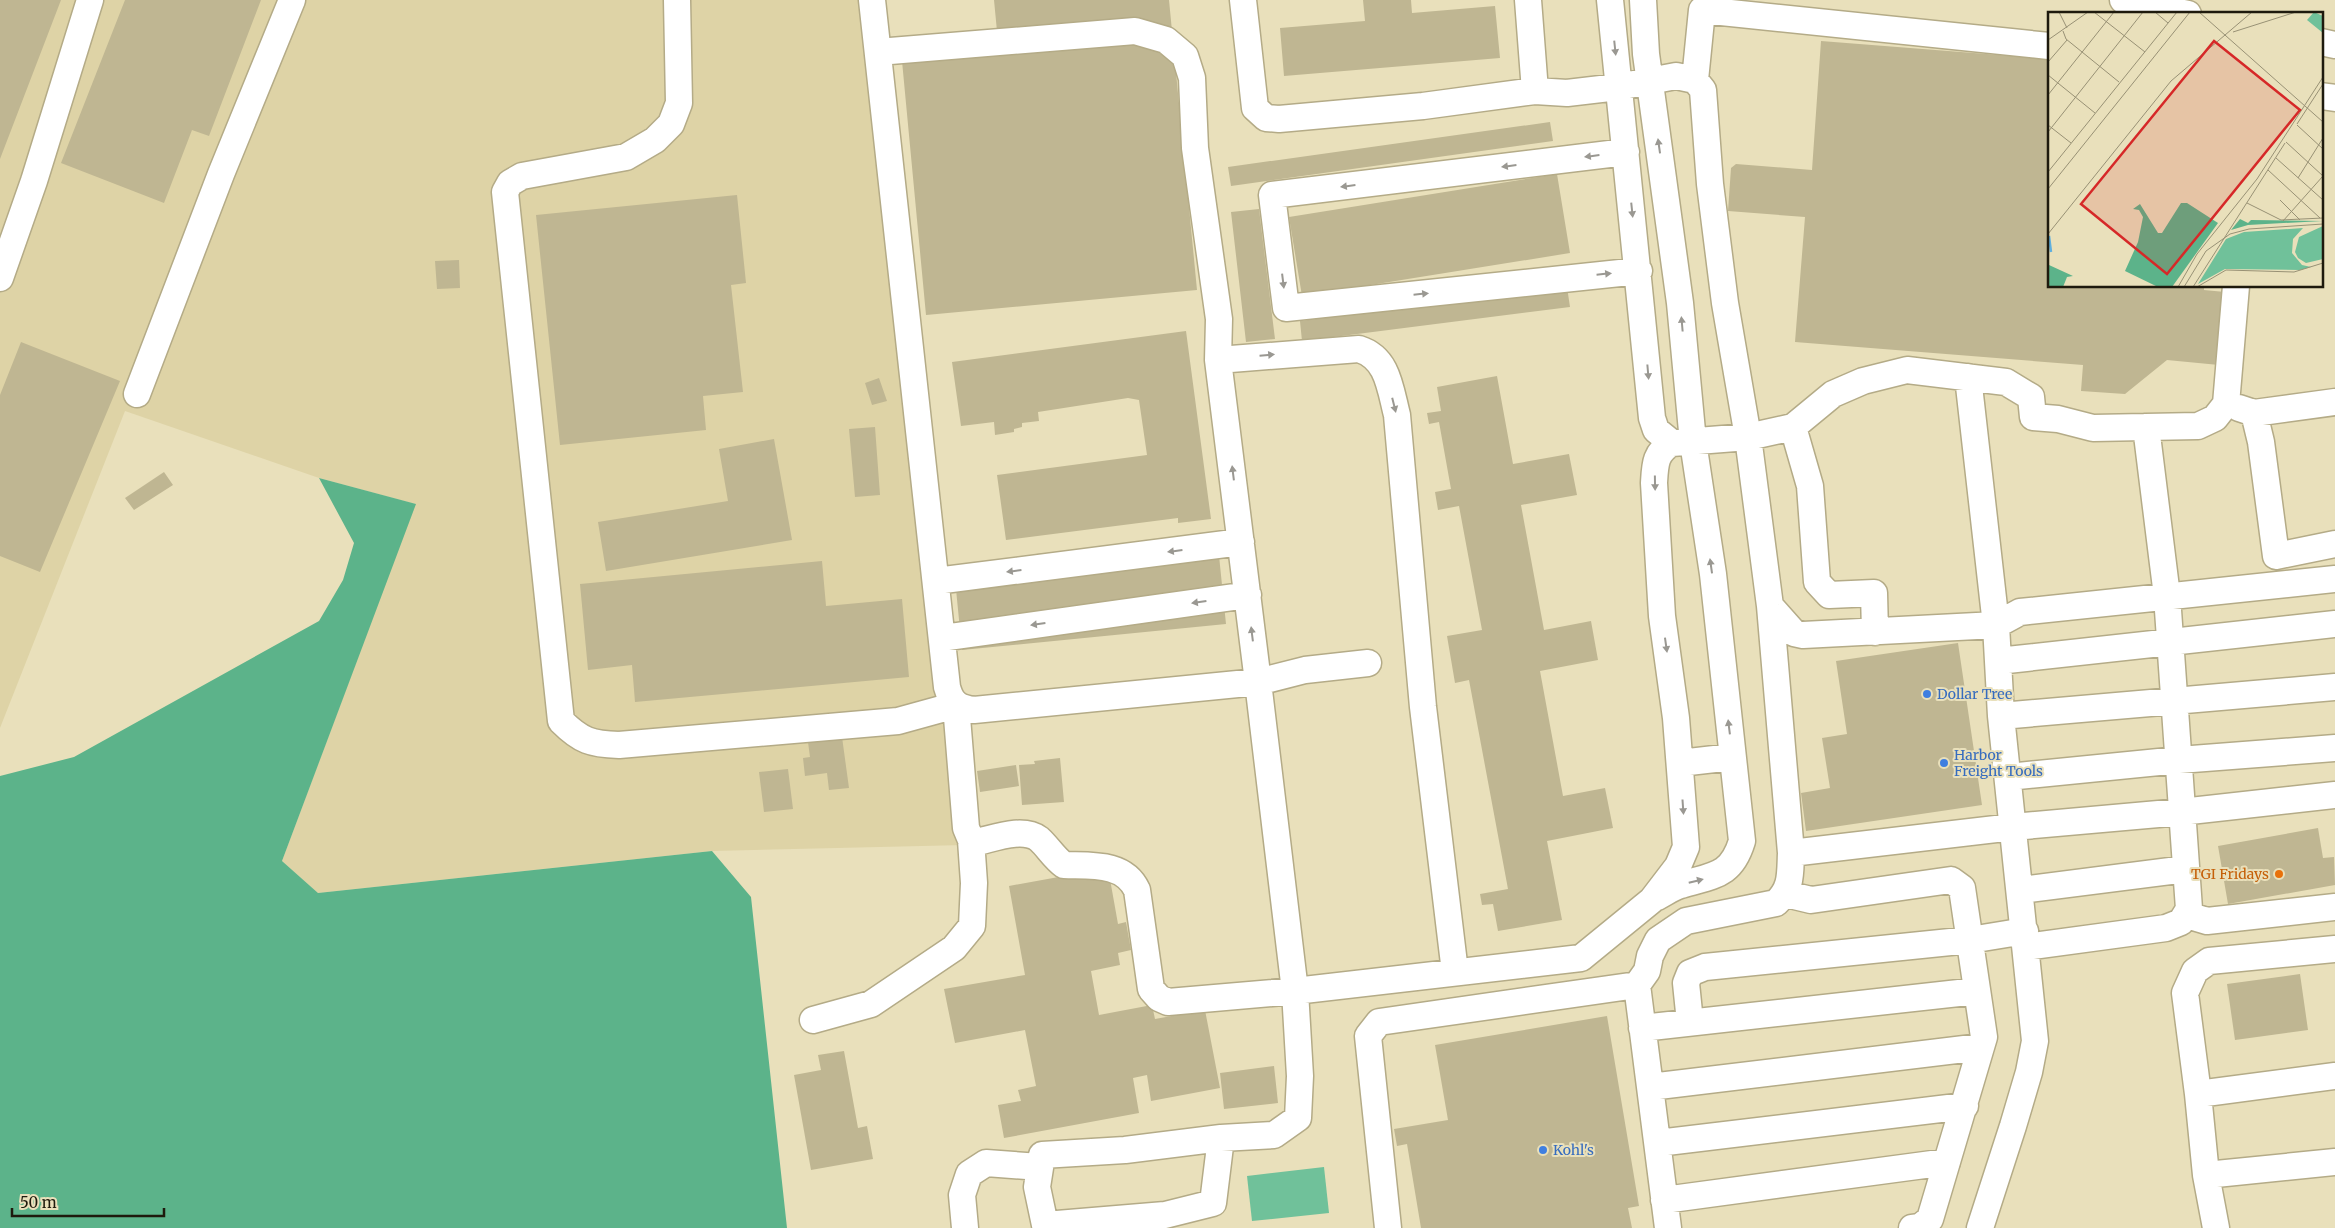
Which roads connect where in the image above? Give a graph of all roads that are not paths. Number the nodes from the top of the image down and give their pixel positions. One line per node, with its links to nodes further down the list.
1 (90, 0): 24 (street)
2 (292, 0): 28 (street)
3 (677, 0): 53 (street)
4 (872, 0): 14 (street)
5 (1243, 0): 18 (street)
6 (1528, 0): 18 (street)
7 (1610, 0): 17 (street, one-way to 17)
8 (1643, 0): 16 (street)
9 (2134, 1): 10 (street)
10 (2180, 12)
11 (2322, 42): 12 (street)
12 (2335, 44)
13 (2048, 46): 15 (street)
14 (878, 52): 26 (street); 39 (street)
15 (1695, 80): 16 (street); 34 (street)
16 (1650, 81): 17 (street); 22 (street, one-way to 16)
17 (1618, 87): 18 (street); 21 (street)
18 (1536, 91)
19 (2322, 96): 20 (street)
20 (2335, 98)
21 (1626, 152): 23 (street, one-way to 23); 23 (street, one-way to 23)
22 (1676, 274): 23 (street); 35 (street, one-way to 22)
23 (1639, 275): 35 (street, one-way to 35)
24 (0, 278)
25 (2236, 288): 30 (street)
26 (1218, 360): 36 (street, one-way to 26); 74 (street, one-way to 74)
27 (1968, 378): 32 (street); 33 (street); 44 (street)
28 (137, 394)
29 (2335, 402): 31 (street)
30 (2226, 404): 31 (street); 33 (street)
31 (2254, 413): 37 (street)
32 (1793, 427): 34 (street); 45 (street)
33 (2146, 427): 41 (street)
34 (1748, 436): 35 (street); 42 (street)
35 (1683, 442): 56 (street, one-way to 35); 58 (street, one-way to 58)
36 (1241, 542): 39 (street, one-way to 39); 40 (street)
37 (2335, 544)
38 (2335, 579): 41 (street)
39 (936, 581): 46 (street)
40 (1248, 595): 46 (street, one-way to 46); 50 (street, one-way to 40)
41 (2167, 596): 44 (street); 47 (street)
42 (1770, 606): 45 (street); 64 (street)
43 (2335, 624): 47 (street)
44 (1996, 625): 45 (street); 48 (street)
45 (1875, 632)
46 (942, 638): 53 (street)
47 (2170, 642): 48 (street); 52 (street)
48 (1998, 662): 54 (street)
49 (1368, 663): 50 (street)
50 (1258, 682): 53 (street); 76 (street)
51 (2335, 687): 52 (street)
52 (2174, 702): 54 (street); 57 (street)
53 (956, 705): 63 (street)
54 (2001, 716): 59 (street)
55 (2335, 748): 57 (street)
56 (1732, 757): 58 (street); 68 (street, one-way to 56)
57 (2179, 760): 59 (street); 61 (street)
58 (1680, 763): 68 (street, one-way to 68)
59 (2008, 777): 62 (street)
60 (2335, 795): 61 (street)
61 (2181, 812): 62 (street); 65 (street)
62 (2013, 827): 64 (street); 66 (street)
63 (971, 840): 76 (street); 78 (street)
64 (1791, 853): 67 (street)
65 (2186, 869): 66 (street); 70 (street)
66 (2021, 890): 71 (street)
67 (1786, 894): 72 (street); 75 (street)
68 (1652, 900): 74 (street)
69 (2335, 907): 70 (street)
70 (2187, 915): 71 (street)
71 (2026, 939): 72 (street); 93 (street)
72 (1970, 940): 77 (street); 79 (street)
73 (2335, 949): 84 (street)
74 (1455, 972): 76 (street)
75 (1637, 985): 80 (street); 95 (street)
76 (1295, 991): 86 (street)
77 (1977, 991): 79 (street); 81 (street)
78 (813, 1020)
79 (1690, 1022): 80 (street)
80 (1642, 1028): 83 (street)
81 (1981, 1047): 83 (street); 85 (street)
82 (2335, 1076): 84 (street)
83 (1650, 1087): 87 (street)
84 (2198, 1094): 91 (street)
85 (1965, 1106): 87 (street); 88 (street)
86 (1221, 1138): 90 (street); 90 (street)
87 (1658, 1143): 92 (street)
88 (1947, 1162): 92 (street); 97 (street)
89 (2335, 1162): 91 (street)
90 (1040, 1167): 94 (street)
91 (2206, 1175): 100 (street)
92 (1664, 1200): 96 (street)
93 (1990, 1201): 98 (street); 99 (street)
94 (965, 1228)
95 (1388, 1228)
96 (1668, 1228)
97 (1912, 1228)
98 (1980, 1228)
99 (1998, 1228)
100 (2216, 1228)

